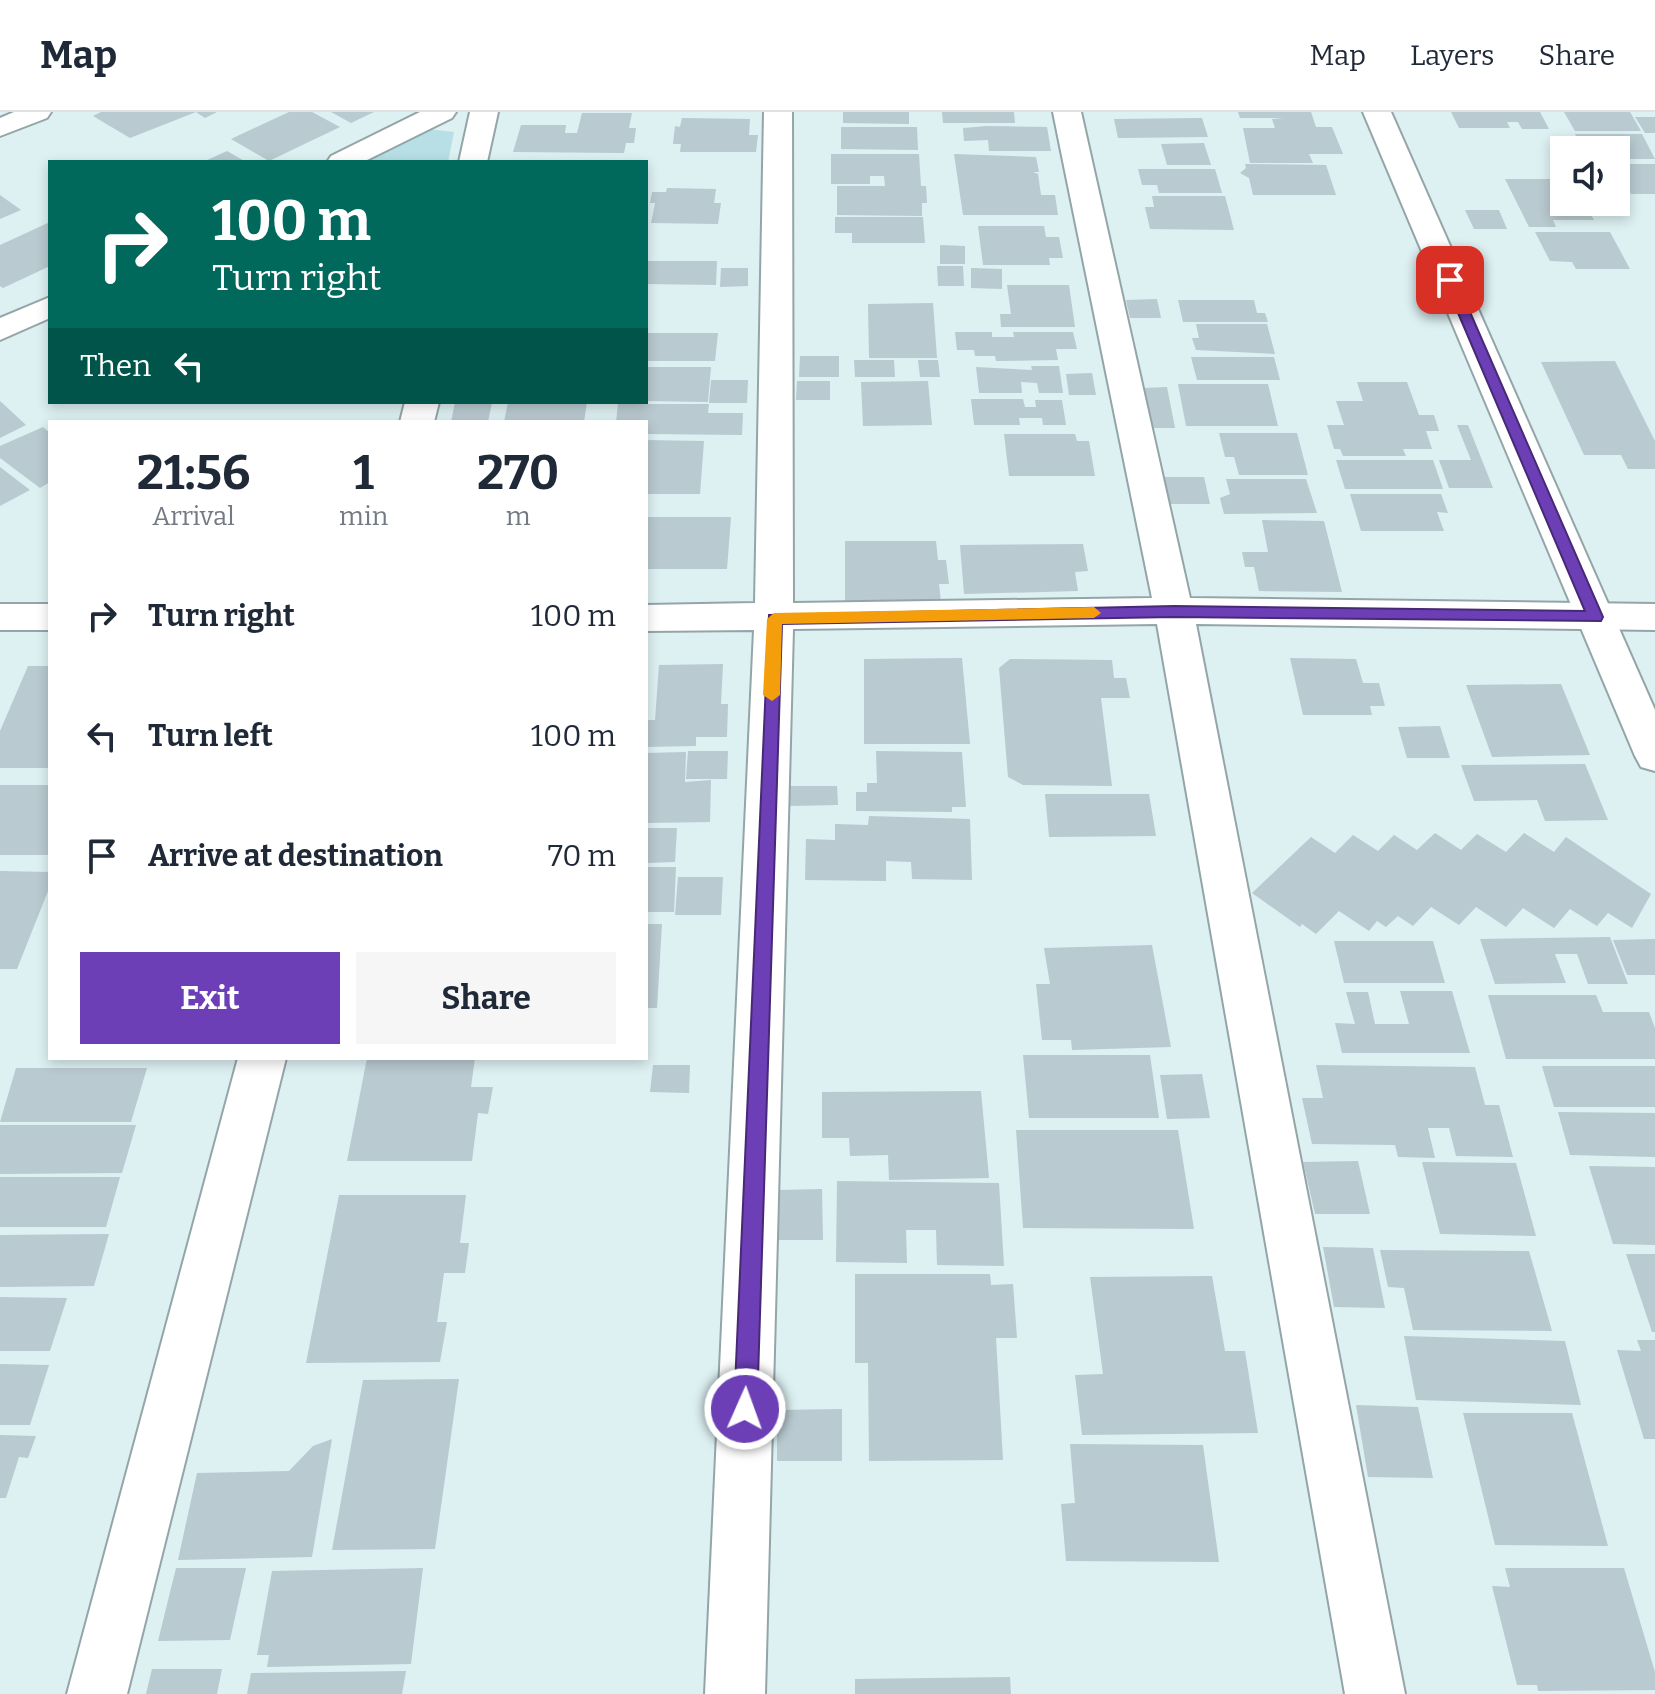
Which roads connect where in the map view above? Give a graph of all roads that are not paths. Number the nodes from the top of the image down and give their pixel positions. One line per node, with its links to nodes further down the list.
1 (37, 112): 7 (street)
2 (442, 112): 8 (street)
3 (484, 112): 9 (street)
4 (778, 112): 18 (street)
5 (1067, 112): 12 (street)
6 (1377, 112): 15 (street)
7 (0, 128)
8 (345, 160)
9 (473, 160)
10 (48, 307): 11 (street)
11 (0, 330)
12 (1174, 611): 15 (street); 18 (street); 23 (street)
13 (0, 617): 14 (street)
14 (48, 617)
15 (1596, 617): 16 (street); 19 (street)
16 (1655, 617)
17 (648, 618): 18 (street)
18 (774, 619): 22 (street)
19 (1655, 756)
20 (261, 1060): 21 (street)
21 (97, 1694)
22 (735, 1694)
23 (1375, 1694)

